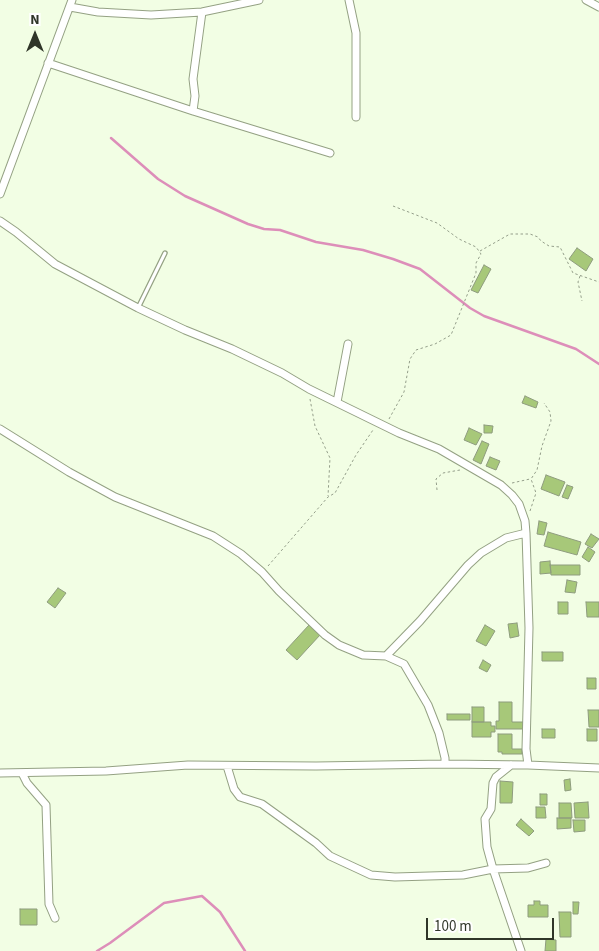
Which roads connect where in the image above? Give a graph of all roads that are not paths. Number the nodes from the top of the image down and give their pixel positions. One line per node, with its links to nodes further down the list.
1 (259, 0): 4 (street)
2 (349, 0): 10 (street)
3 (586, 0): 6 (street)
4 (239, 2): 7 (street)
5 (71, 3): 7 (street); 8 (street)
6 (599, 7)
7 (202, 12): 9 (street)
8 (48, 63): 9 (street); 12 (street)
9 (193, 111): 11 (street)
10 (356, 116)
11 (330, 153)
12 (0, 194)
13 (0, 221): 15 (street)
14 (165, 253): 15 (lane)
15 (138, 308): 17 (street)
16 (348, 344): 17 (street)
17 (337, 402): 19 (street)
18 (0, 429): 20 (street)
19 (526, 533): 20 (street); 23 (street)
20 (386, 656): 21 (street)
21 (445, 764): 22 (street); 24 (street)
22 (511, 765): 23 (street); 29 (street)
23 (528, 765): 25 (street)
24 (227, 766): 27 (street); 29 (street)
25 (599, 768)
26 (0, 773): 27 (street)
27 (22, 773): 30 (street)
28 (546, 863): 29 (street)
29 (493, 869): 31 (street)
30 (55, 918)
31 (522, 951)

